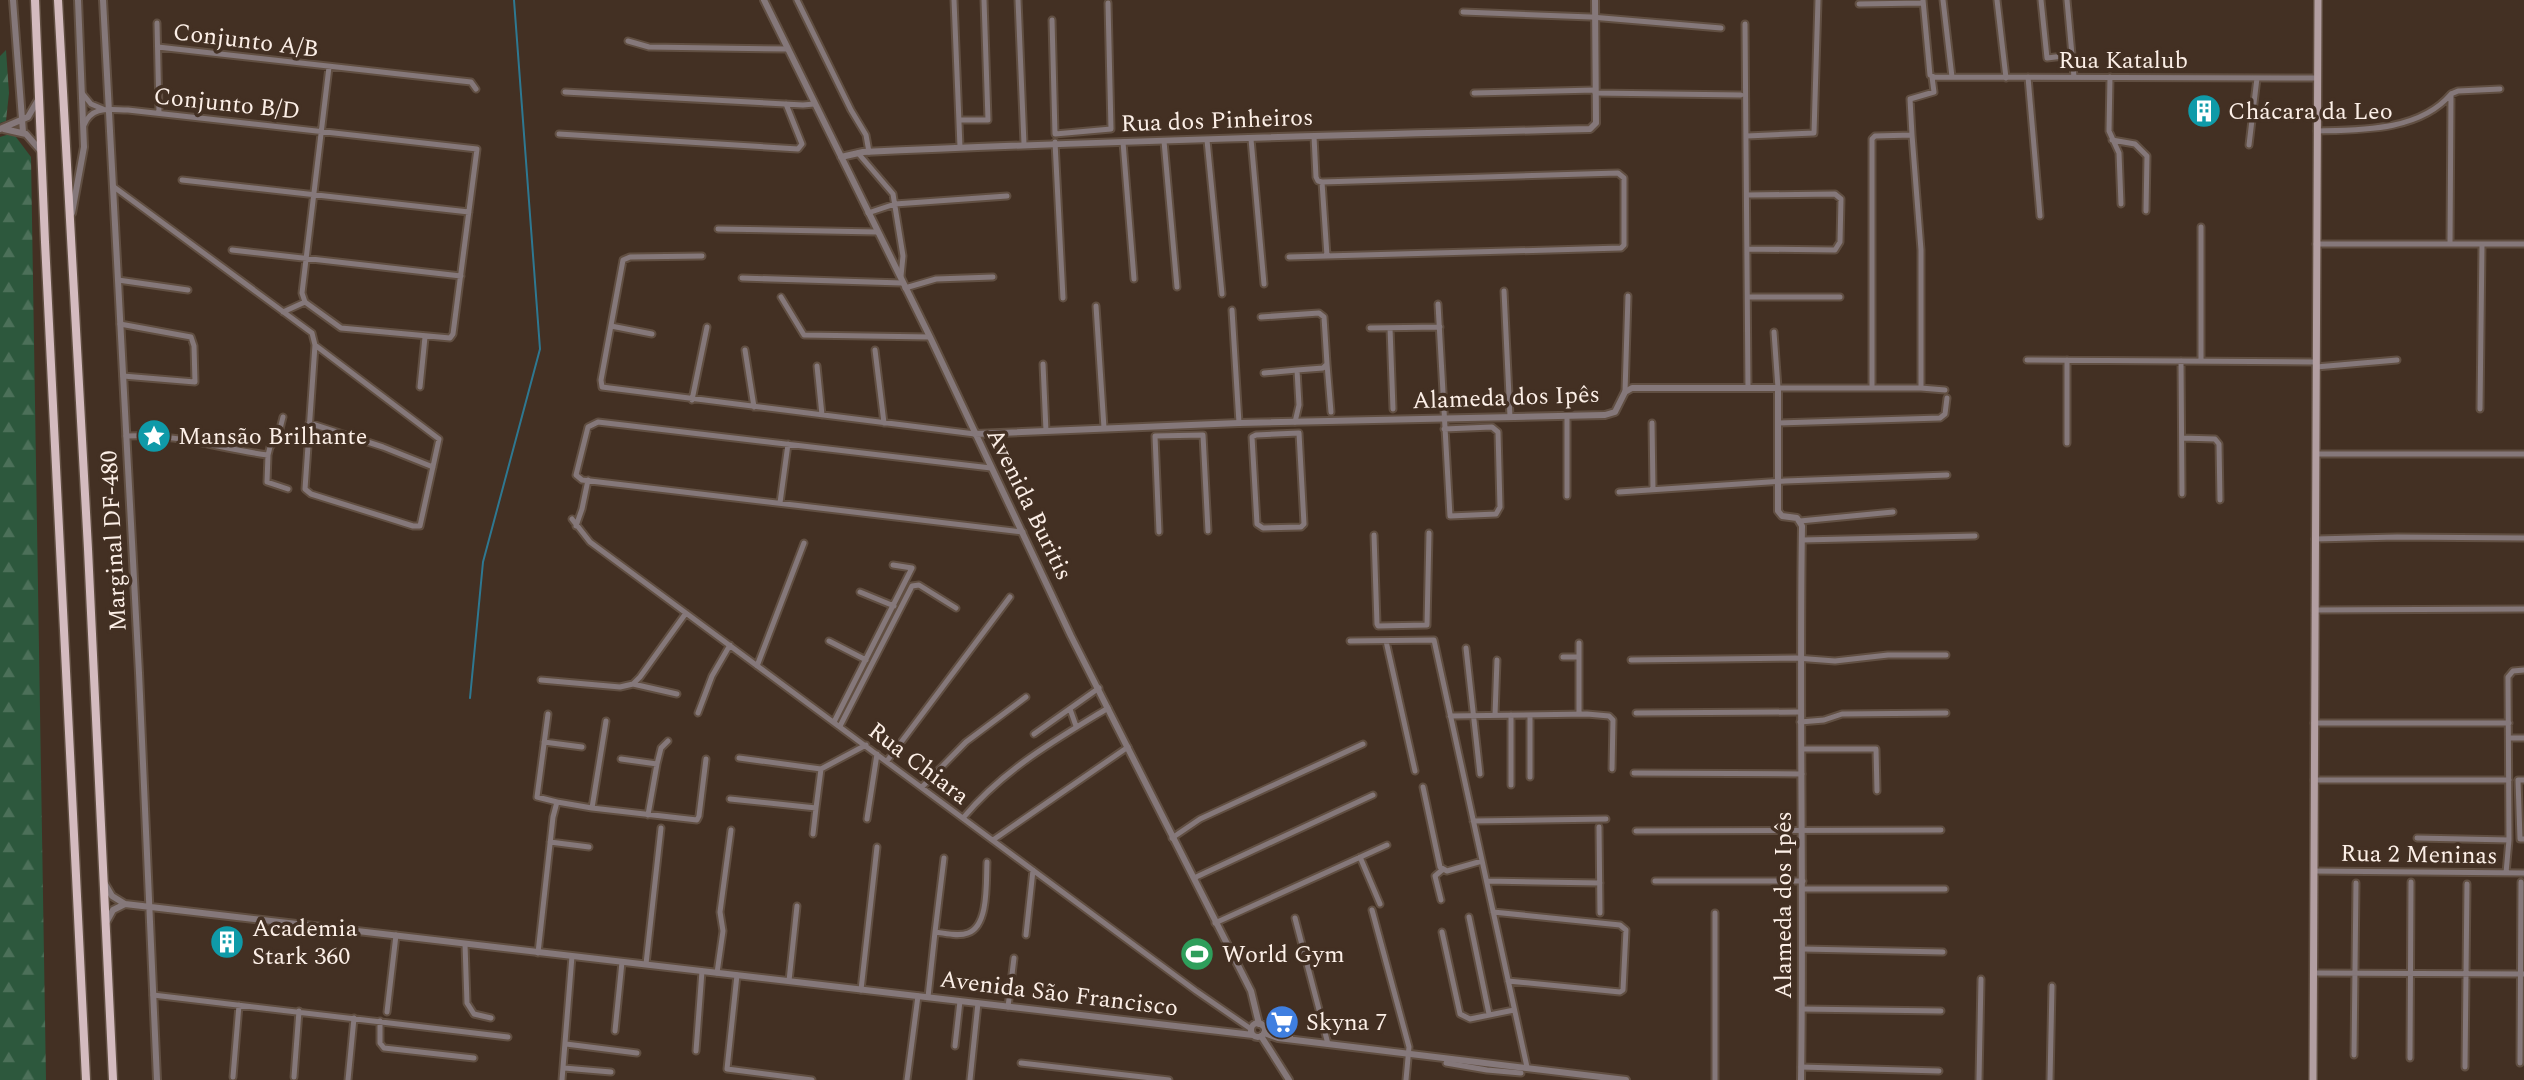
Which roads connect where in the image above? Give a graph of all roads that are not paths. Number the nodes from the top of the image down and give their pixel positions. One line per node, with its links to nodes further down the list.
1 (13, 0): 53 (street)
2 (36, 0): 47 (main road)
3 (58, 0): 90 (main road)
4 (78, 0): 44 (street)
5 (103, 0): 51 (street, Marginal DF-480)
6 (764, 0): 29 (street, Avenida Buritis)
7 (797, 0): 75 (street)
8 (954, 0): 54 (street)
9 (984, 0): 54 (street)
10 (1018, 0): 71 (street)
11 (1595, 0): 22 (street)
12 (1818, 0): 64 (street)
13 (1943, 0): 33 (street)
14 (1997, 0): 36 (street)
15 (2041, 0): 30 (street)
16 (2067, 0): 30 (street)
17 (2318, 0): 39 (main road)
18 (1923, 1): 20 (street); 32 (street)
19 (1108, 3): 57 (street)
20 (1859, 4)
21 (1463, 12): 22 (street)
22 (1596, 18): 26 (street); 43 (street)
23 (1052, 20): 57 (street)
24 (157, 23): 28 (street)
25 (1745, 24): 64 (street)
26 (1721, 28)
27 (628, 41): 29 (street)
28 (158, 47): 31 (street, Conjunto A/B); 52 (street)
29 (788, 49): 50 (street, Avenida Buritis)
30 (2072, 55): 35 (street)
31 (329, 67): 40 (street, Conjunto A/B); 58 (street)
32 (1931, 76): 33 (street, Rua Katalub); 62 (street)
33 (1952, 77): 36 (street, Rua Katalub)
34 (2028, 77): 35 (street, Rua Katalub); 36 (street, Rua Katalub); 89 (street)
35 (2074, 77): 37 (street, Rua Katalub)
36 (2006, 78)
37 (2110, 78): 38 (street, Rua Katalub); 67 (street)
38 (2257, 78): 39 (street, Rua Katalub); 72 (street)
39 (2317, 78): 59 (main road)
40 (476, 89)
41 (2500, 89): 46 (street)
42 (565, 92): 49 (street)
43 (1595, 92): 45 (street); 48 (street); 63 (street, Rua dos Pinheiros)
44 (82, 93): 51 (street); 55 (street)
45 (1474, 93)
46 (2451, 94): 59 (street); 95 (street)
47 (40, 95): 53 (street); 74 (main road)
48 (1741, 95)
49 (786, 104): 50 (street); 61 (street)
50 (814, 104): 77 (street, Avenida Buritis)
51 (106, 109): 52 (street, Conjunto B/D); 55 (street); 80 (street, Marginal DF-480)
52 (159, 113): 58 (street, Conjunto B/D)
53 (21, 120): 56 (street); 60 (street)
54 (959, 120): 73 (street)
55 (84, 126): 90 (street)
56 (1, 129): 60 (street)
57 (1111, 129): 70 (street)
58 (321, 131): 81 (street); 87 (street, Conjunto B/D)
59 (2317, 131): 94 (main road)
60 (23, 132): 74 (street)
61 (559, 134)
62 (1912, 135): 152 (street); 155 (street)
63 (1314, 136): 65 (street, Rua dos Pinheiros); 79 (street)
64 (1747, 136): 82 (street)
65 (1251, 139): 66 (street, Rua dos Pinheiros); 110 (street)
66 (1207, 140): 68 (street, Rua dos Pinheiros); 114 (street)
67 (2112, 140): 85 (street); 86 (street)
68 (1164, 141): 70 (street, Rua dos Pinheiros); 111 (street)
69 (1055, 142): 70 (street, Rua dos Pinheiros); 71 (street, Rua dos Pinheiros); 119 (street)
70 (1121, 142): 107 (street)
71 (1024, 144): 73 (street, Rua dos Pinheiros)
72 (2249, 145)
73 (960, 147): 75 (street, Rua dos Pinheiros)
74 (40, 150): 424 (main road)
75 (869, 152): 76 (street, Rua dos Pinheiros)
76 (858, 153): 77 (street, Rua dos Pinheiros); 84 (street)
77 (841, 156): 88 (street, Avenida Buritis)
78 (183, 180): 81 (street)
79 (1322, 182): 101 (street); 101 (street)
80 (114, 187): 108 (street, Marginal DF-480); 124 (street)
81 (315, 195): 87 (street); 103 (street)
82 (1747, 195): 98 (street); 98 (street)
83 (1007, 197): 84 (street)
84 (895, 204): 88 (street); 109 (street)
85 (2120, 204)
86 (2146, 211)
87 (470, 212): 104 (street)
88 (868, 213): 93 (street, Avenida Buritis)
89 (2040, 216)
90 (71, 218): 332 (main road)
91 (2201, 227): 142 (street)
92 (718, 229): 93 (street)
93 (877, 232): 109 (street, Avenida Buritis)
94 (2316, 244): 95 (street); 146 (main road)
95 (2451, 244): 97 (street)
96 (2524, 244): 97 (street)
97 (2482, 245): 162 (street)
98 (1747, 249): 116 (street)
99 (232, 250): 103 (street)
100 (702, 256): 127 (street)
101 (1327, 256): 102 (street)
102 (1289, 257)
103 (307, 258): 104 (street); 120 (street)
104 (461, 276): 134 (street)
105 (993, 277): 109 (street)
106 (742, 278): 109 (street)
107 (1134, 279)
108 (118, 280): 112 (street); 126 (street, Marginal DF-480)
109 (903, 283): 135 (street, Avenida Buritis)
110 (1264, 284)
111 (1177, 287)
112 (188, 290)
113 (1504, 291): 165 (street)
114 (1222, 294)
115 (1628, 296): 157 (street)
116 (1748, 296): 118 (street); 153 (street)
117 (780, 297): 135 (street)
118 (1840, 297)
119 (1063, 298)
120 (305, 302): 124 (street); 134 (street)
121 (1438, 304): 129 (street)
122 (1096, 306): 177 (street)
123 (1232, 310): 173 (street)
124 (283, 312): 136 (street)
125 (1261, 317): 145 (street)
126 (120, 324): 150 (street, Marginal DF-480); 150 (street)
127 (611, 326): 133 (street); 159 (street)
128 (707, 327): 159 (street)
129 (1440, 327): 131 (street); 168 (street)
130 (1370, 328): 131 (street)
131 (1390, 328): 161 (street)
132 (1774, 332): 154 (street)
133 (652, 334)
134 (425, 337): 151 (street)
135 (930, 337): 180 (street, Avenida Buritis)
136 (315, 345): 171 (street); 190 (street)
137 (745, 350): 160 (street)
138 (875, 350): 172 (street)
139 (2026, 360): 140 (street)
140 (2067, 360): 141 (street); 185 (street)
141 (2181, 360): 142 (street); 184 (street)
142 (2202, 360): 146 (street)
143 (2397, 360): 146 (street)
144 (1043, 364): 179 (street)
145 (1327, 364): 148 (street); 163 (street)
146 (2316, 364): 187 (main road)
147 (817, 366): 164 (street)
148 (1297, 370): 149 (street); 170 (street)
149 (1264, 373)
150 (123, 376): 183 (street, Marginal DF-480)
151 (420, 387)
152 (1872, 387): 154 (street); 155 (street)
153 (1748, 388): 154 (street, Alameda dos Ipês); 157 (street, Alameda dos Ipês)
154 (1778, 388): 174 (street)
155 (1921, 388): 156 (street)
156 (1945, 390)
157 (1625, 392): 166 (street, Alameda dos Ipês)
158 (1947, 398): 174 (street)
159 (692, 400): 160 (street)
160 (754, 407): 164 (street)
161 (1393, 409)
162 (2480, 409)
163 (1331, 412)
164 (822, 415): 172 (street)
165 (1510, 417): 166 (street, Alameda dos Ipês); 168 (street, Alameda dos Ipês)
166 (1567, 417): 199 (street)
167 (284, 418): 189 (street)
168 (1443, 418): 170 (street, Alameda dos Ipês); 178 (street)
169 (1278, 422): 170 (street, Alameda dos Ipês); 173 (street, Alameda dos Ipês); 181 (street)
170 (1295, 422)
171 (309, 423): 190 (street); 190 (street)
172 (884, 423): 180 (street)
173 (1239, 423): 176 (street, Alameda dos Ipês)
174 (1778, 423): 194 (street)
175 (1652, 424): 196 (street)
176 (1177, 425): 177 (street, Alameda dos Ipês); 182 (street)
177 (1104, 426): 179 (street, Alameda dos Ipês)
178 (1444, 429): 178 (street)
179 (1046, 431): 180 (street, Alameda dos Ipês)
180 (975, 434): 191 (street, Avenida Buritis)
181 (1278, 434): 181 (street)
182 (1180, 435): 206 (street); 208 (street)
183 (127, 436): 189 (street); 346 (street, Marginal DF-480)
184 (2182, 438): 198 (street); 200 (street)
185 (2067, 443)
186 (788, 444): 191 (street); 193 (street); 201 (street)
187 (2316, 454): 188 (street); 213 (main road)
188 (2524, 454)
189 (268, 455): 195 (street)
190 (433, 467)
191 (991, 468): 207 (street, Avenida Buritis)
192 (1947, 475): 194 (street)
193 (588, 480): 201 (street); 205 (street)
194 (1778, 481): 196 (street); 204 (street)
195 (288, 489)
196 (1653, 489): 197 (street)
197 (1619, 492)
198 (2182, 494)
199 (1567, 496)
200 (2220, 500)
201 (780, 503): 207 (street)
202 (1893, 512): 204 (street)
203 (572, 519): 205 (street, Rua Chiara)
204 (1800, 521): 214 (street, Alameda dos Ipês)
205 (576, 526): 223 (street, Rua Chiara)
206 (1208, 531)
207 (1023, 532): 243 (street, Avenida Buritis)
208 (1160, 532)
209 (1429, 533): 224 (street)
210 (1374, 535): 224 (street)
211 (1975, 536): 214 (street)
212 (2524, 538): 213 (street)
213 (2315, 539): 222 (main road)
214 (1802, 540): 235 (street, Alameda dos Ipês)
215 (804, 543): 239 (street)
216 (893, 565): 219 (street)
217 (860, 592): 219 (street)
218 (1010, 597): 280 (street)
219 (894, 606): 236 (street)
220 (956, 608): 264 (street)
221 (2524, 609): 222 (street)
222 (2315, 610): 262 (main road)
223 (686, 613): 230 (street, Rua Chiara); 242 (street)
224 (1427, 625): 225 (street)
225 (1427, 640): 228 (street); 258 (street)
226 (829, 641): 236 (street)
227 (1350, 641): 228 (street)
228 (1385, 641): 284 (street)
229 (1579, 643): 234 (street)
230 (730, 645): 239 (street, Rua Chiara); 249 (street)
231 (1466, 648): 254 (street)
232 (1946, 655): 235 (street)
233 (1563, 657): 234 (street)
234 (1579, 657): 253 (street)
235 (1800, 658): 238 (street); 248 (street, Alameda dos Ipês)
236 (866, 660): 260 (street)
237 (1497, 660): 255 (street)
238 (1631, 660)
239 (757, 666): 260 (street, Rua Chiara)
240 (2524, 670): 263 (street)
241 (541, 680): 242 (street)
242 (633, 684): 244 (street)
243 (1098, 688): 246 (street, Avenida Buritis); 247 (street)
244 (677, 694)
245 (1026, 697): 293 (street)
246 (1108, 708): 265 (street); 275 (street, Avenida Buritis)
247 (1070, 709): 265 (street); 266 (street)
248 (1800, 712): 250 (street); 261 (street, Alameda dos Ipês)
249 (698, 713)
250 (1636, 713)
251 (1946, 713): 261 (street)
252 (548, 714): 270 (street)
253 (1580, 714): 257 (street); 283 (street)
254 (1473, 715): 255 (street); 258 (street); 286 (street)
255 (1495, 715): 256 (street)
256 (1511, 715): 257 (street); 292 (street)
257 (1530, 715): 288 (street)
258 (1450, 716): 305 (street)
259 (606, 721): 299 (street)
260 (834, 722): 264 (street, Rua Chiara)
261 (1800, 722): 274 (street, Alameda dos Ipês)
262 (2314, 723): 263 (street); 289 (main road)
263 (2509, 723): 267 (street)
264 (840, 726): 272 (street, Rua Chiara)
265 (1076, 726): 302 (street)
266 (1034, 734)
267 (2509, 738): 268 (street); 290 (street)
268 (2524, 738)
269 (668, 741): 281 (street)
270 (544, 742): 273 (street); 298 (street)
271 (1363, 744): 315 (street)
272 (866, 746): 276 (street, Rua Chiara); 282 (street)
273 (582, 747)
274 (1801, 748): 287 (street, Alameda dos Ipês); 295 (street)
275 (1125, 749): 315 (street, Avenida Buritis); 317 (street)
276 (877, 754): 280 (street, Rua Chiara); 303 (street)
277 (621, 758): 281 (street)
278 (740, 758): 282 (street)
279 (706, 759): 301 (street)
280 (887, 761): 293 (street, Rua Chiara)
281 (657, 764): 301 (street)
282 (821, 769): 300 (street)
283 (1612, 769)
284 (1415, 771)
285 (1634, 773): 287 (street)
286 (1480, 774)
287 (1802, 774): 309 (street, Alameda dos Ipês)
288 (1530, 777)
289 (2314, 780): 290 (street); 328 (main road)
290 (2509, 780): 313 (street)
291 (2524, 780): 314 (street)
292 (1511, 785)
293 (922, 787): 302 (street, Rua Chiara)
294 (1423, 787): 327 (street)
295 (1877, 791)
296 (1373, 795): 331 (street)
297 (730, 799): 300 (street)
298 (557, 802): 299 (street); 318 (street)
299 (592, 808): 301 (street)
300 (816, 808): 312 (street)
301 (648, 815)
302 (963, 818): 317 (street, Rua Chiara)
303 (867, 819)
304 (1606, 819): 305 (street)
305 (1474, 821): 324 (street)
306 (1599, 827): 337 (street)
307 (661, 828): 366 (street)
308 (731, 830): 368 (street)
309 (1802, 830): 310 (street); 311 (street); 340 (street, Alameda dos Ipês)
310 (1941, 830)
311 (1636, 831)
312 (813, 834)
313 (2509, 837): 314 (street); 316 (street); 329 (street)
314 (2522, 837)
315 (1172, 838): 331 (street, Avenida Buritis)
316 (2417, 838)
317 (993, 840): 326 (street, Rua Chiara)
318 (550, 842): 320 (street); 362 (street)
319 (1387, 845): 322 (street)
320 (589, 846)
321 (877, 847): 379 (street)
322 (1360, 857): 344 (street); 353 (street)
323 (944, 859): 355 (street)
324 (1482, 861): 327 (street); 333 (street)
325 (987, 862): 355 (street)
326 (1033, 870): 357 (street); 398 (street, Rua Chiara)
327 (1442, 870): 342 (street)
328 (2314, 871): 329 (street, Rua 2 Meninas); 369 (main road)
329 (2506, 873): 330 (street, Rua 2 Meninas)
330 (2524, 873)
331 (1194, 878): 353 (street, Avenida Buritis)
332 (103, 879): 343 (street); 354 (main road)
333 (1487, 881): 337 (street); 348 (street)
334 (1655, 881): 340 (street)
335 (2411, 882): 371 (street)
336 (2521, 882): 373 (street)
337 (1600, 883): 349 (street)
338 (2356, 883): 370 (street)
339 (2467, 884): 372 (street)
340 (1803, 885): 341 (street); 360 (street, Alameda dos Ipês)
341 (1945, 890)
342 (1441, 900)
343 (125, 904): 346 (street, Avenida São Francisco); 354 (street)
344 (1380, 904)
345 (797, 906): 376 (street)
346 (149, 907): 358 (street, Avenida São Francisco); 380 (street, Marginal DF-480)
347 (1372, 910): 405 (street)
348 (1493, 912): 377 (street); 377 (street)
349 (1600, 913)
350 (1715, 913): 437 (street)
351 (1469, 917): 392 (street)
352 (1295, 918): 401 (street)
353 (1215, 923): 396 (street, Avenida Buritis)
354 (105, 926): 425 (main road)
355 (934, 932): 382 (street)
356 (1441, 932): 392 (street)
357 (1026, 935)
358 (396, 936): 359 (street, Avenida São Francisco); 390 (street)
359 (465, 944): 362 (street, Avenida São Francisco); 394 (street)
360 (1807, 949): 361 (street); 387 (street, Alameda dos Ipês)
361 (1944, 952)
362 (538, 953): 363 (street, Avenida São Francisco)
363 (572, 956): 365 (street, Avenida São Francisco); 400 (street)
364 (1014, 958): 386 (street)
365 (622, 961): 366 (street, Avenida São Francisco); 397 (street)
366 (646, 964): 367 (street, Avenida São Francisco)
367 (702, 971): 368 (street, Avenida São Francisco); 403 (street)
368 (717, 973): 374 (street, Avenida São Francisco)
369 (2314, 973): 370 (street); 441 (main road)
370 (2355, 973): 371 (street); 406 (street)
371 (2411, 974): 372 (street); 408 (street)
372 (2466, 974): 373 (street); 415 (street)
373 (2523, 974): 411 (street)
374 (737, 975): 376 (street, Avenida São Francisco); 423 (street)
375 (1981, 979): 439 (street)
376 (789, 981): 379 (street, Avenida São Francisco)
377 (1508, 981): 388 (street)
378 (2052, 986): 440 (street)
379 (861, 990): 381 (street, Avenida São Francisco)
380 (153, 995): 385 (street); 426 (street, Marginal DF-480)
381 (918, 996): 382 (street, Avenida São Francisco); 430 (street)
382 (928, 997): 383 (street, Avenida São Francisco)
383 (960, 1001): 384 (street, Avenida São Francisco); 402 (street)
384 (978, 1003): 386 (street, Avenida São Francisco); 431 (street)
385 (239, 1005): 389 (street); 421 (street)
386 (1008, 1007): 398 (street, Avenida São Francisco)
387 (1802, 1009): 391 (street); 414 (street, Alameda dos Ipês)
388 (1514, 1010): 392 (street); 413 (street)
389 (299, 1012): 393 (street); 422 (street)
390 (387, 1012)
391 (1941, 1012)
392 (1489, 1014)
393 (354, 1018): 395 (street); 427 (street)
394 (491, 1018)
395 (380, 1021): 399 (street); 407 (street)
396 (1262, 1030): 398 (street, Avenida São Francisco); 398 (street); 401 (street); 433 (street, Avenida Buritis)
397 (615, 1031)
398 (1252, 1032)
399 (508, 1037)
400 (566, 1044): 404 (street); 416 (street)
401 (1328, 1044): 405 (street)
402 (955, 1046)
403 (696, 1051)
404 (637, 1054)
405 (1409, 1054): 412 (street); 434 (street)
406 (2354, 1055)
407 (474, 1058)
408 (2410, 1058)
409 (1021, 1063): 432 (street)
410 (1446, 1063): 412 (street)
411 (2520, 1063)
412 (1488, 1067): 413 (street); 419 (street); 435 (street)
413 (1527, 1067): 420 (street)
414 (1801, 1067): 417 (street); 438 (street, Alameda dos Ipês)
415 (2465, 1067)
416 (564, 1068): 418 (street); 428 (street)
417 (1939, 1071)
418 (611, 1072)
419 (1521, 1073)
420 (1557, 1076): 436 (street)
421 (233, 1077)
422 (295, 1077)
423 (787, 1078): 429 (street)
424 (86, 1080)
425 (113, 1080)
426 (157, 1080)
427 (348, 1080)
428 (562, 1080)
429 (812, 1080)
430 (907, 1080)
431 (970, 1080)
432 (1169, 1080)
433 (1289, 1080)
434 (1406, 1080)
435 (1483, 1080)
436 (1626, 1080)
437 (1715, 1080)
438 (1801, 1080)
439 (1979, 1080)
440 (2050, 1080)
441 (2313, 1080)

